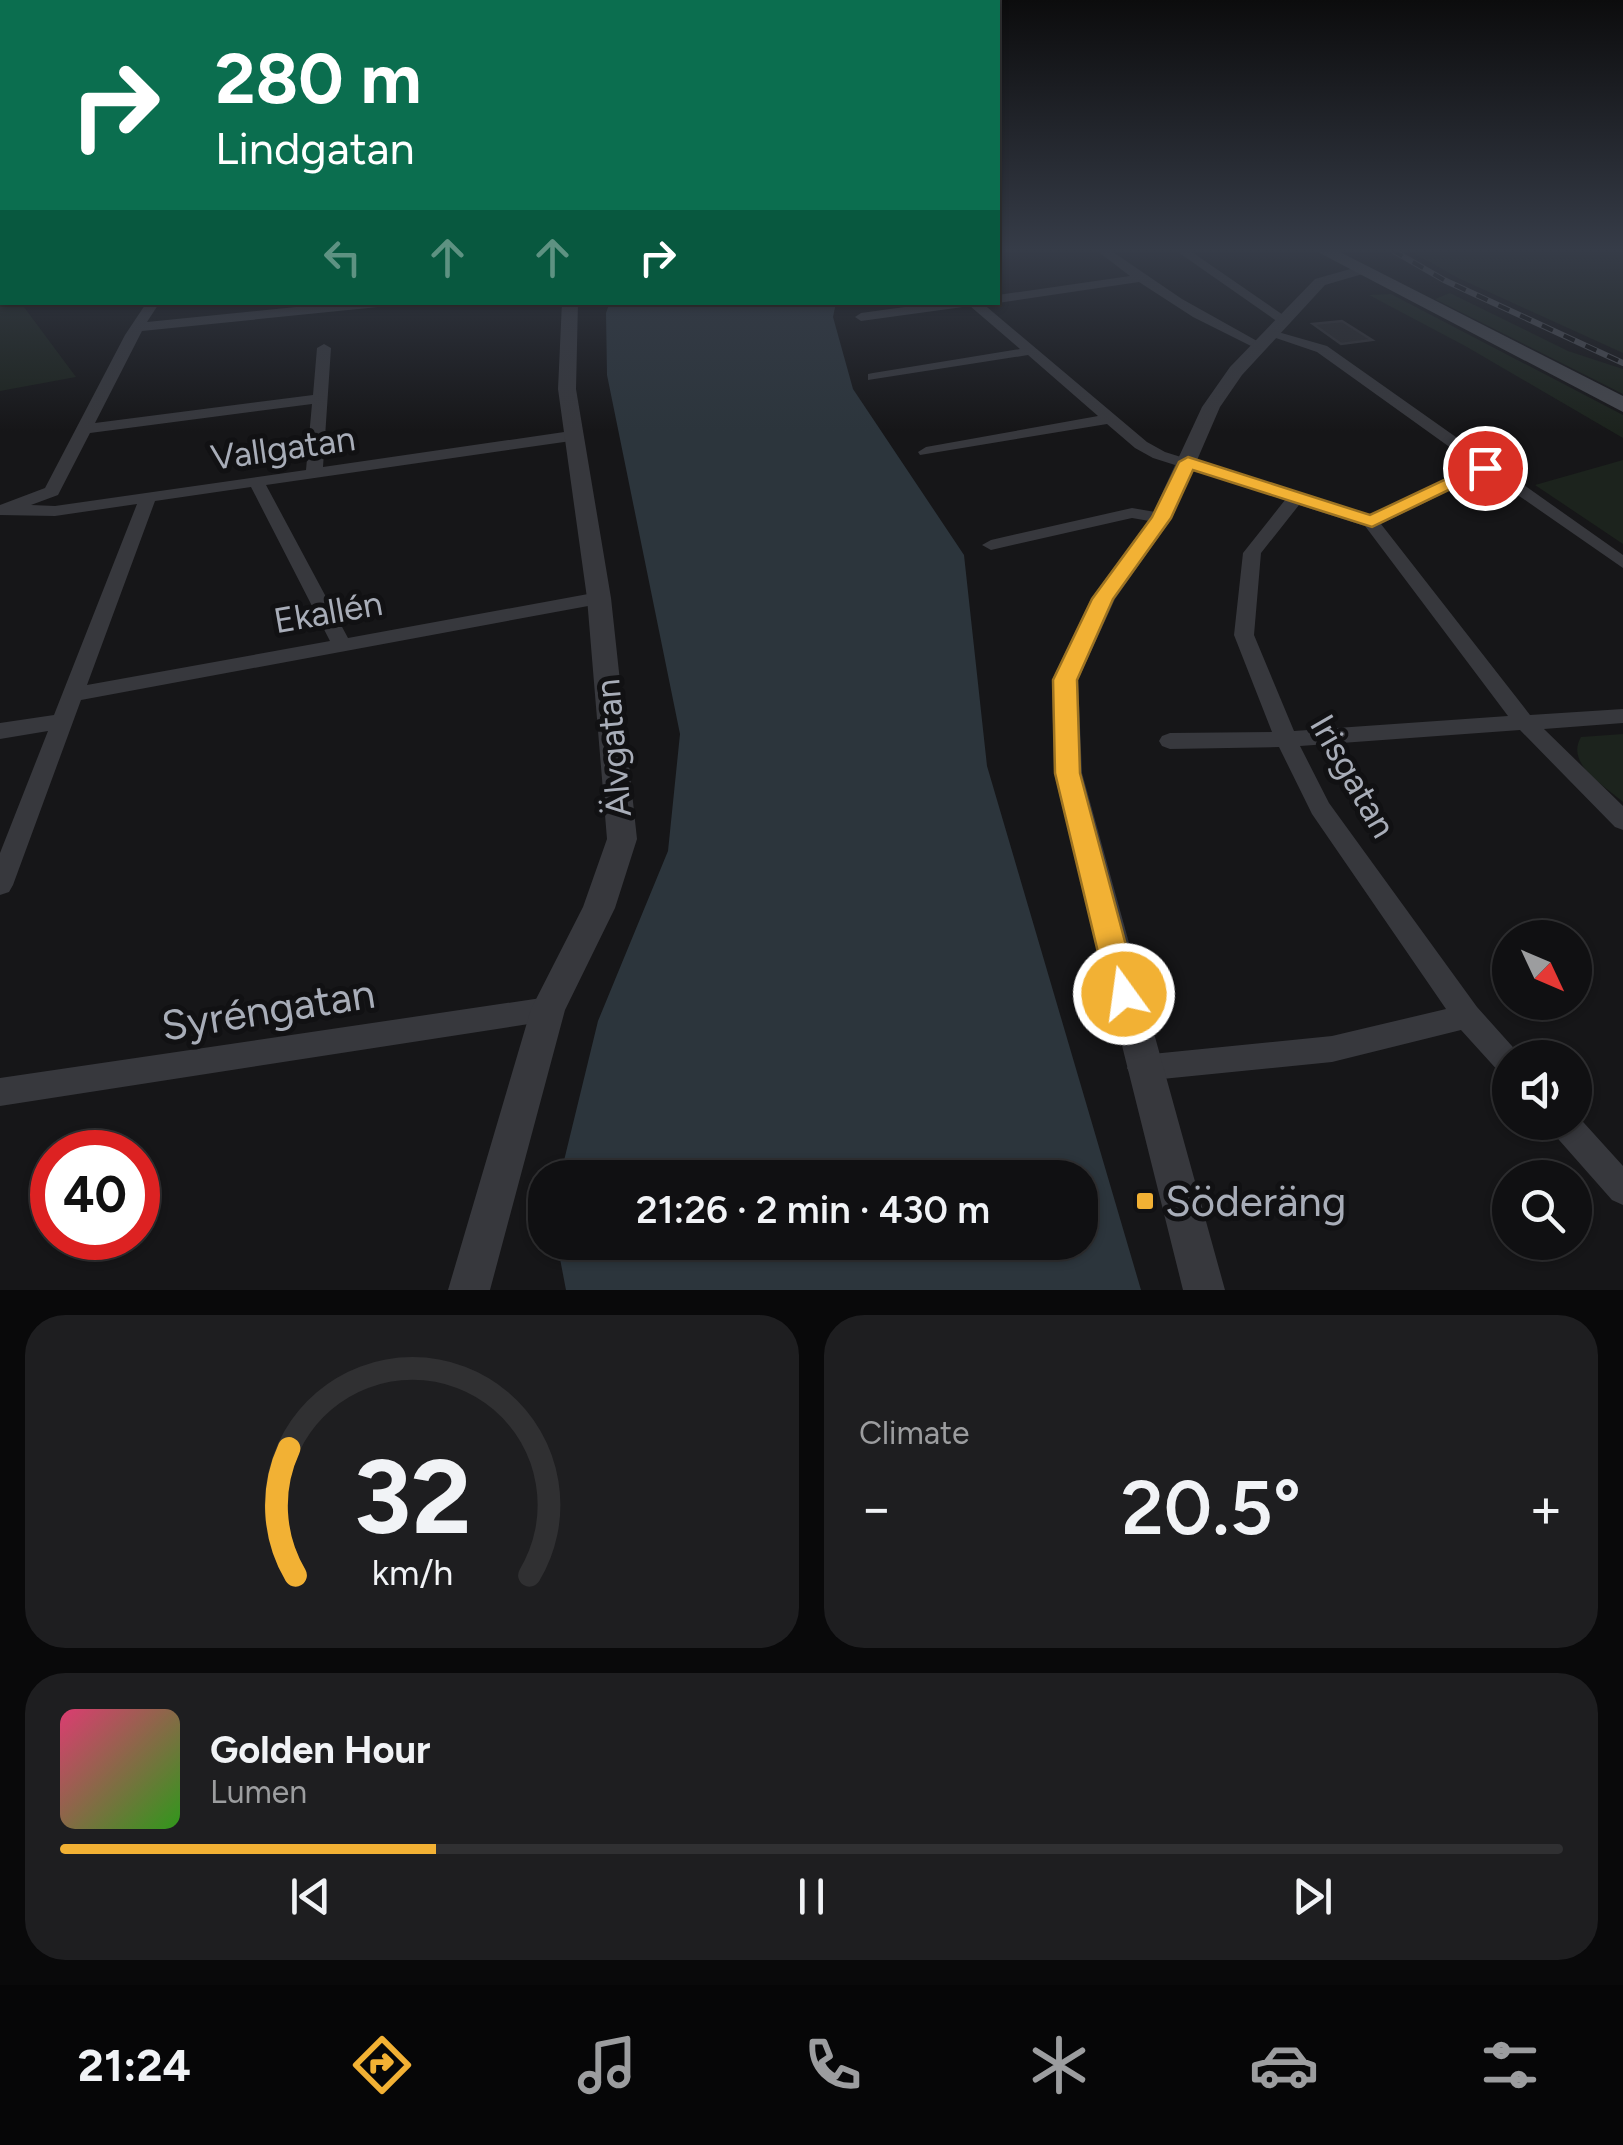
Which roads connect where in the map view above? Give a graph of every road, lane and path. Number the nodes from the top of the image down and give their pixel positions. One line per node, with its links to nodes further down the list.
1 (149, 310): 11 (street)
2 (285, 310): 11 (street)
3 (570, 310): 20 (street, Älvgatan)
4 (912, 310): 10 (street)
5 (983, 310): 14 (street)
6 (1189, 310): 12 (street)
7 (1246, 310): 12 (street)
8 (1293, 310): 12 (street)
9 (1438, 310): 17 (main road)
10 (862, 317)
11 (138, 327): 19 (street)
12 (1271, 333): 22 (street); 23 (street)
13 (324, 348): 16 (street)
14 (1030, 351): 15 (street); 18 (street)
15 (874, 377)
16 (319, 399): 19 (street); 24 (street)
17 (1623, 405)
18 (1108, 419): 21 (street); 22 (street)
19 (82, 430): 28 (street)
20 (572, 436): 24 (street, Vallgatan); 33 (street, Älvgatan)
21 (926, 452)
22 (1188, 462): 27 (street); 29 (street)
23 (1485, 468): 30 (street); 32 (street)
24 (314, 474): 25 (street, Vallgatan)
25 (258, 483): 26 (street, Vallgatan); 34 (street)
26 (148, 498): 28 (street, Vallgatan); 35 (street)
27 (1295, 498): 30 (street); 40 (street, Irisgatan)
28 (1, 510)
29 (1161, 518): 31 (street); 47 (street)
30 (1372, 522): 37 (street)
31 (991, 545)
32 (1623, 562)
33 (599, 598): 34 (street, Ekallén); 44 (street, Älvgatan)
34 (340, 642): 35 (street, Ekallén)
35 (70, 694): 38 (street)
36 (1623, 716): 37 (street)
37 (1523, 721): 40 (street); 42 (street)
38 (60, 722): 39 (street); 43 (street)
39 (0, 730)
40 (1286, 739): 41 (street); 45 (street, Irisgatan)
41 (1170, 741)
42 (1623, 821)
43 (0, 885)
44 (548, 1009): 48 (street, Syréngatan); 51 (street, Älvgatan)
45 (1467, 1016): 46 (street, Irisgatan); 47 (street)
46 (1492, 1044)
47 (1142, 1068): 52 (street)
48 (0, 1092)
49 (1579, 1140): 50 (street)
50 (1623, 1189)
51 (469, 1290)
52 (1204, 1290)

